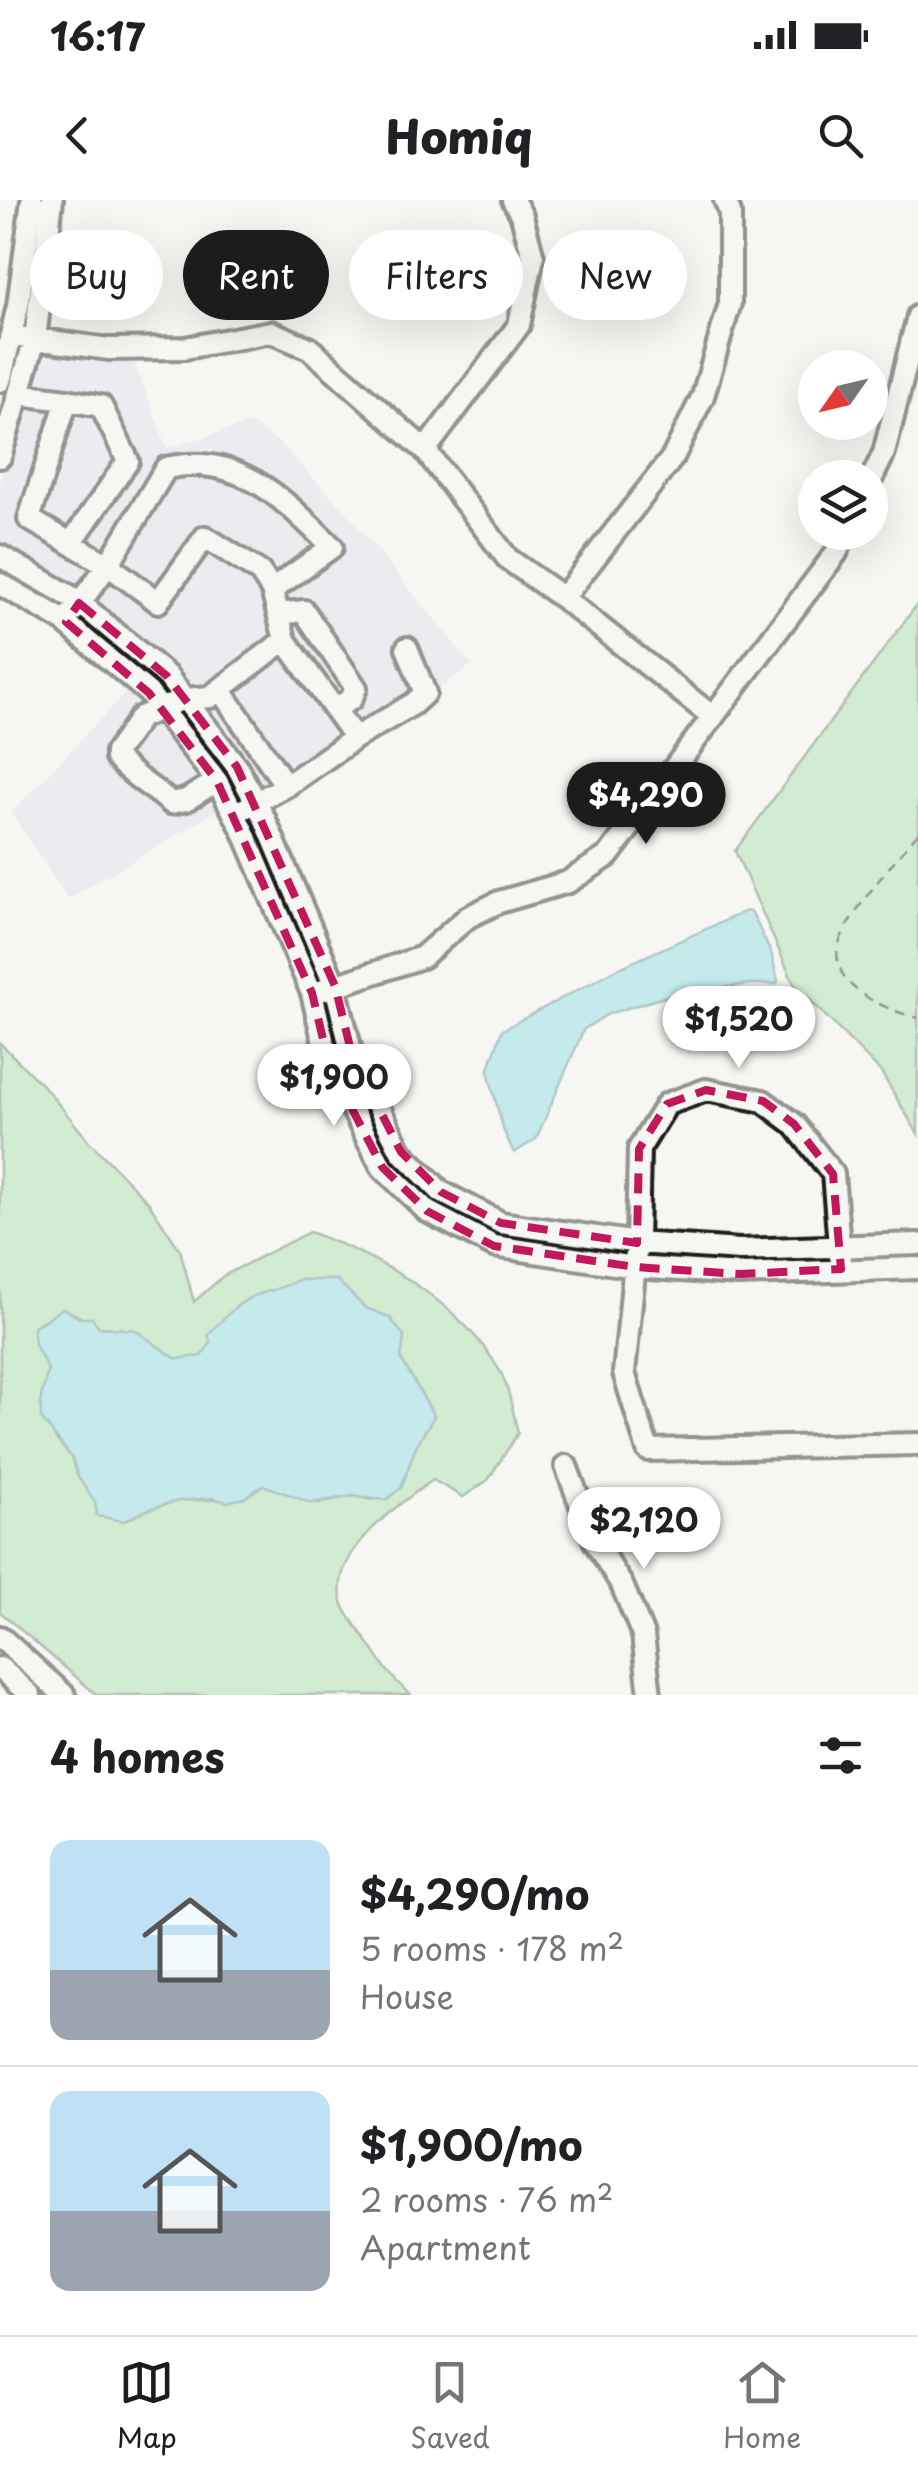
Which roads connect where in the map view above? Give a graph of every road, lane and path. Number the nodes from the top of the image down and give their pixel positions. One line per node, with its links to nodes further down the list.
1 (32, 200): 6 (street)
2 (52, 200): 7 (street)
3 (513, 200): 11 (street)
4 (726, 200): 20 (street)
5 (918, 316): 13 (street)
6 (13, 336): 7 (street); 8 (street)
7 (35, 339): 9 (street); 11 (street)
8 (0, 381)
9 (20, 394): 10 (street); 12 (street)
10 (67, 400): 14 (street); 14 (street)
11 (425, 450): 20 (street)
12 (0, 458)
13 (880, 460)
14 (71, 544): 17 (street)
15 (837, 550): 30 (street)
16 (0, 556): 21 (street)
17 (108, 565): 19 (street); 19 (street); 21 (street)
18 (0, 584): 23 (street)
19 (272, 590): 22 (street)
20 (563, 598): 30 (street)
21 (79, 602): 23 (street); 27 (street)
22 (279, 614): 24 (street); 29 (street)
23 (66, 622): 28 (street)
24 (286, 640): 26 (street); 29 (street)
25 (406, 648): 31 (street)
26 (220, 689): 27 (street); 33 (street)
27 (184, 699): 28 (street); 34 (street)
28 (160, 708): 32 (street); 32 (street)
29 (335, 709): 31 (street)
30 (712, 717): 37 (street)
31 (356, 738): 33 (street)
32 (217, 781): 35 (street)
33 (286, 786): 34 (street)
34 (256, 803): 35 (street); 37 (street)
35 (234, 812): 38 (street)
36 (918, 833): 39 (path)
37 (335, 986): 38 (street); 40 (street)
38 (312, 994): 41 (street)
39 (918, 1018)
40 (401, 1152): 41 (street); 42 (street)
41 (382, 1167): 45 (street)
42 (637, 1243): 44 (street); 44 (street); 45 (street)
43 (918, 1244): 44 (street)
44 (840, 1245): 47 (street)
45 (634, 1267): 47 (street); 48 (street)
46 (918, 1268): 47 (street)
47 (841, 1269)
48 (918, 1444)
49 (566, 1466): 54 (street)
50 (0, 1636): 53 (street)
51 (0, 1668): 52 (street)
52 (30, 1695)
53 (64, 1695)
54 (650, 1695)

